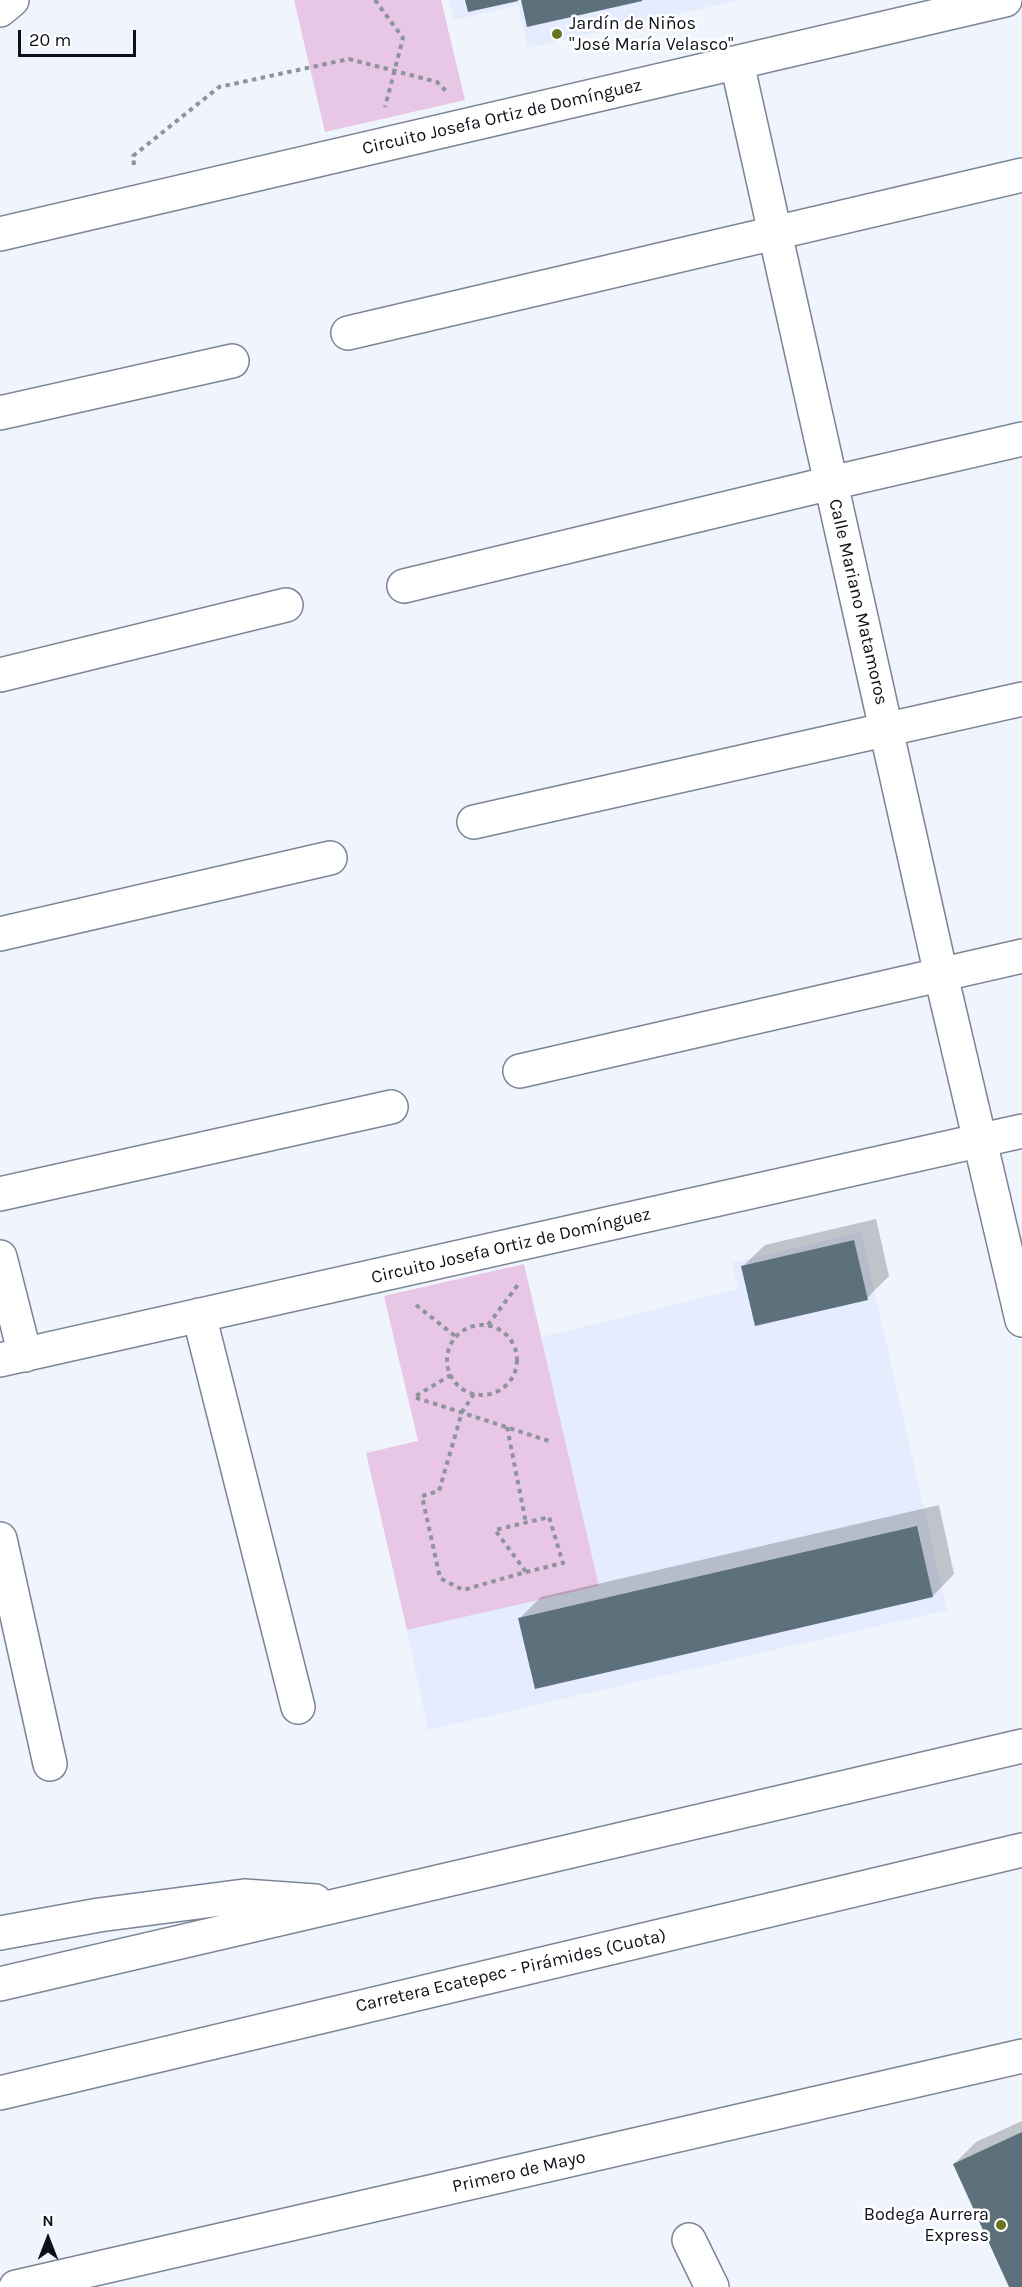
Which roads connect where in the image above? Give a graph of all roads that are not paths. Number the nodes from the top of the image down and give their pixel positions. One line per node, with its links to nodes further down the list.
1 (12, 0): 3 (main road)
2 (1005, 0): 4 (main road, Circuito Josefa Ortiz de Domínguez)
3 (0, 10)
4 (903, 12): 5 (main road, Circuito Josefa Ortiz de Domínguez)
5 (737, 63): 7 (main road, Calle Mariano Matamoros); 8 (main road, Circuito Josefa Ortiz de Domínguez)
6 (1022, 175): 7 (main road)
7 (776, 233): 9 (main road); 13 (main road, Calle Mariano Matamoros)
8 (0, 234)
9 (348, 333)
10 (232, 361): 11 (main road)
11 (0, 413)
12 (1022, 439): 13 (main road)
13 (831, 483): 14 (main road); 18 (main road, Calle Mariano Matamoros)
14 (404, 586)
15 (286, 604): 16 (main road)
16 (0, 675)
17 (1022, 699): 18 (main road)
18 (887, 729): 19 (main road); 23 (main road, Calle Mariano Matamoros)
19 (474, 822)
20 (330, 858): 21 (main road)
21 (0, 934)
22 (1022, 956): 23 (main road)
23 (941, 975): 24 (main road); 27 (main road, Calle Mariano Matamoros)
24 (520, 1071)
25 (391, 1107): 28 (main road)
26 (1022, 1131): 27 (main road, Circuito Josefa Ortiz de Domínguez)
27 (980, 1140): 30 (main road, Circuito Josefa Ortiz de Domínguez); 31 (main road, Calle Mariano Matamoros)
28 (0, 1194)
29 (0, 1257): 32 (main road)
30 (199, 1315): 32 (main road, Circuito Josefa Ortiz de Domínguez); 34 (main road)
31 (1022, 1320)
32 (12, 1358)
33 (0, 1539): 36 (main road)
34 (298, 1707)
35 (1022, 1746): 38 (main road)
36 (50, 1764)
37 (1022, 1850): 42 (main road, Carretera Ecatepec - Pirámides (Cuota))
38 (350, 1903): 39 (main road); 40 (main road)
39 (0, 1933)
40 (0, 1984)
41 (1022, 2056): 44 (main road, Primero de Mayo)
42 (0, 2093)
43 (689, 2240): 45 (main road)
44 (16, 2287)
45 (712, 2287)

